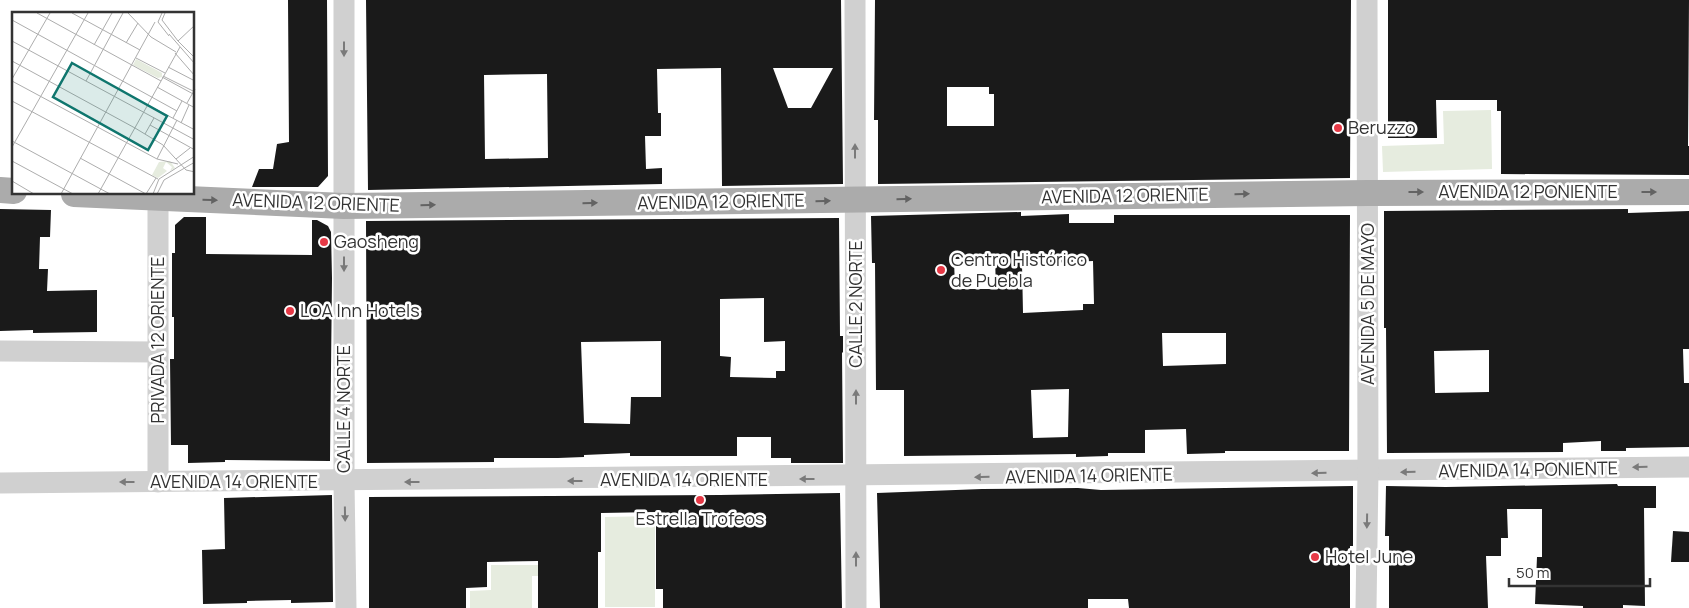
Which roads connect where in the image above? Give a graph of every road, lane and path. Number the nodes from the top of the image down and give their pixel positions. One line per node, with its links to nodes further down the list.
1 (344, 0): 9 (street, CALLE 4 NORTE, one-way to 9)
2 (855, 0): 8 (street, CALLE 2 NORTE, one-way to 2)
3 (1367, 0): 4 (street, AVENIDA 5 DE MAYO)
4 (1368, 192): 5 (main road, AVENIDA 12 PONIENTE, one-way to 5); 8 (main road, AVENIDA 12 ORIENTE, one-way to 4); 13 (street, AVENIDA 5 DE MAYO)
5 (1689, 192)
6 (95, 195): 7 (main road, AVENIDA 12 ORIENTE)
7 (158, 198): 9 (main road, AVENIDA 12 ORIENTE, one-way to 9); 11 (street, PRIVADA 12 ORIENTE)
8 (856, 200): 9 (main road, AVENIDA 12 ORIENTE, one-way to 8); 14 (street, CALLE 2 NORTE, one-way to 8)
9 (344, 206): 16 (street, CALLE 4 NORTE, one-way to 16)
10 (0, 351): 11 (street)
11 (158, 352): 15 (street, PRIVADA 12 ORIENTE)
12 (1689, 467): 13 (street, AVENIDA 14 PONIENTE, one-way to 13)
13 (1368, 472): 14 (street, AVENIDA 14 ORIENTE, one-way to 14); 20 (street, AVENIDA 5 DE MAYO, one-way to 20)
14 (856, 478): 16 (street, AVENIDA 14 ORIENTE, one-way to 16); 19 (street, CALLE 2 NORTE, one-way to 14)
15 (158, 482): 16 (street, AVENIDA 14 ORIENTE); 17 (street, AVENIDA 14 ORIENTE, one-way to 17)
16 (344, 482): 18 (street, CALLE 4 NORTE, one-way to 18)
17 (0, 483)
18 (346, 608)
19 (856, 608)
20 (1366, 608)

